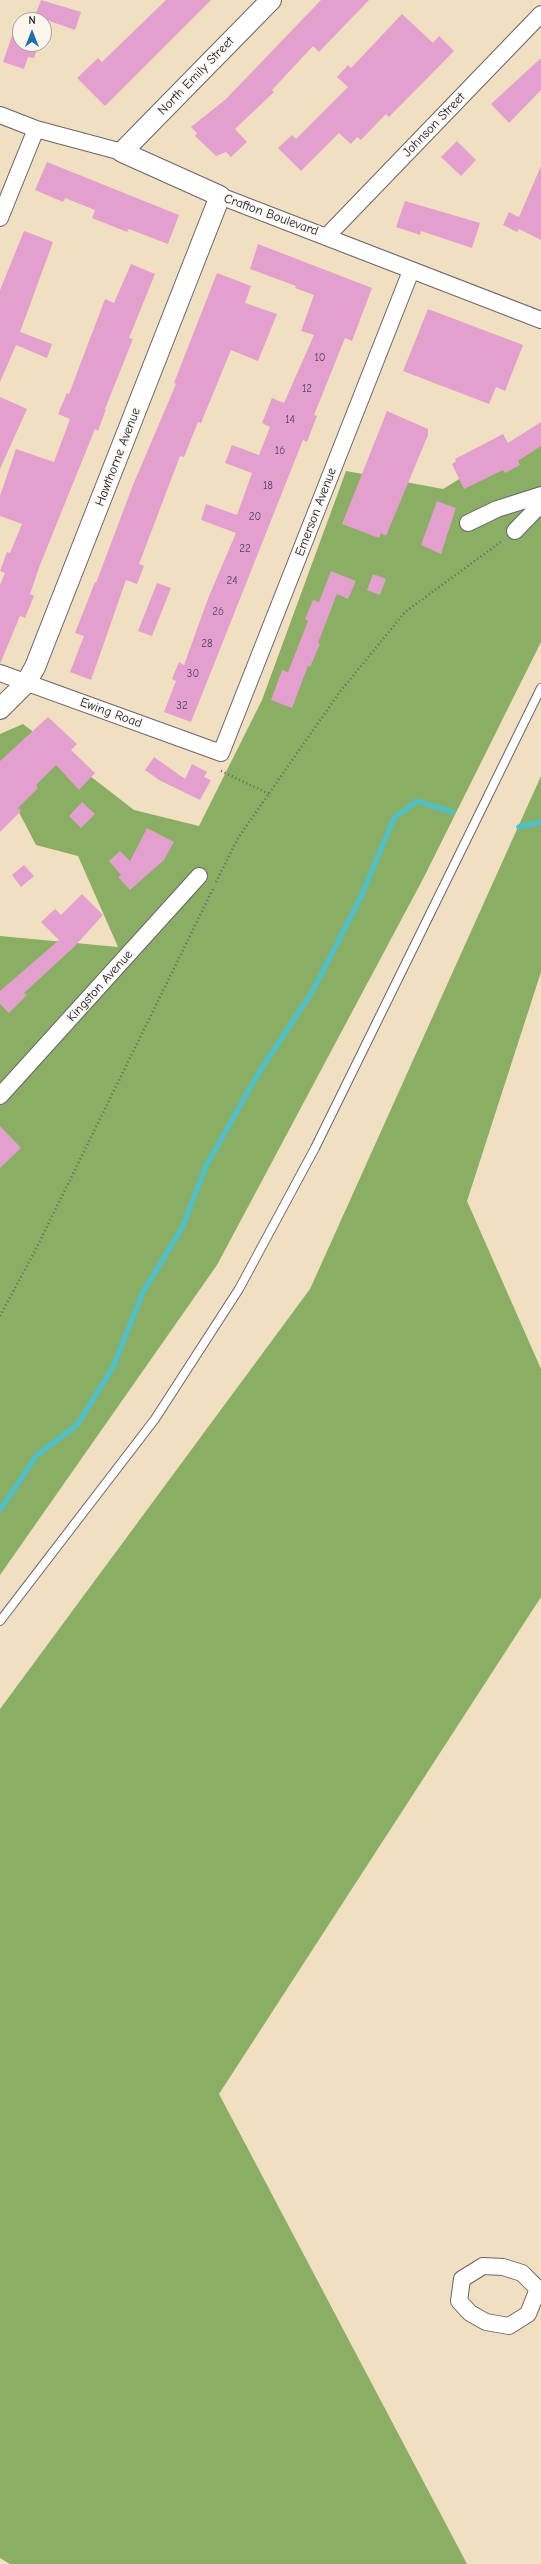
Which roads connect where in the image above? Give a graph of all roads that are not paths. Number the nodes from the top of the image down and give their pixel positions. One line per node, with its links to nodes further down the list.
1 (265, 2): 5 (street, North Emily Street)
2 (541, 14): 8 (street, Johnson Street)
3 (0, 115): 4 (street, Crafton Boulevard)
4 (36, 129): 5 (street, Crafton Boulevard); 7 (street)
5 (122, 152): 6 (street, Crafton Boulevard)
6 (220, 196): 8 (street, Crafton Boulevard); 16 (street, Hawthorne Avenue)
7 (0, 218)
8 (328, 236): 9 (street, Crafton Boulevard)
9 (411, 271): 10 (street, Crafton Boulevard); 19 (street, Emerson Avenue)
10 (541, 320)
11 (541, 495): 13 (street)
12 (541, 504): 14 (street)
13 (468, 523)
14 (515, 531)
15 (0, 673): 16 (street, Ewing Road)
16 (26, 683): 18 (street, Hawthorne Avenue); 19 (street, Ewing Road)
17 (541, 688): 22 (lane)
18 (0, 709)
19 (222, 753)
20 (199, 876): 21 (street, Kingston Avenue)
21 (0, 1096)
22 (0, 1621)
23 (539, 2289): 23 (street)

